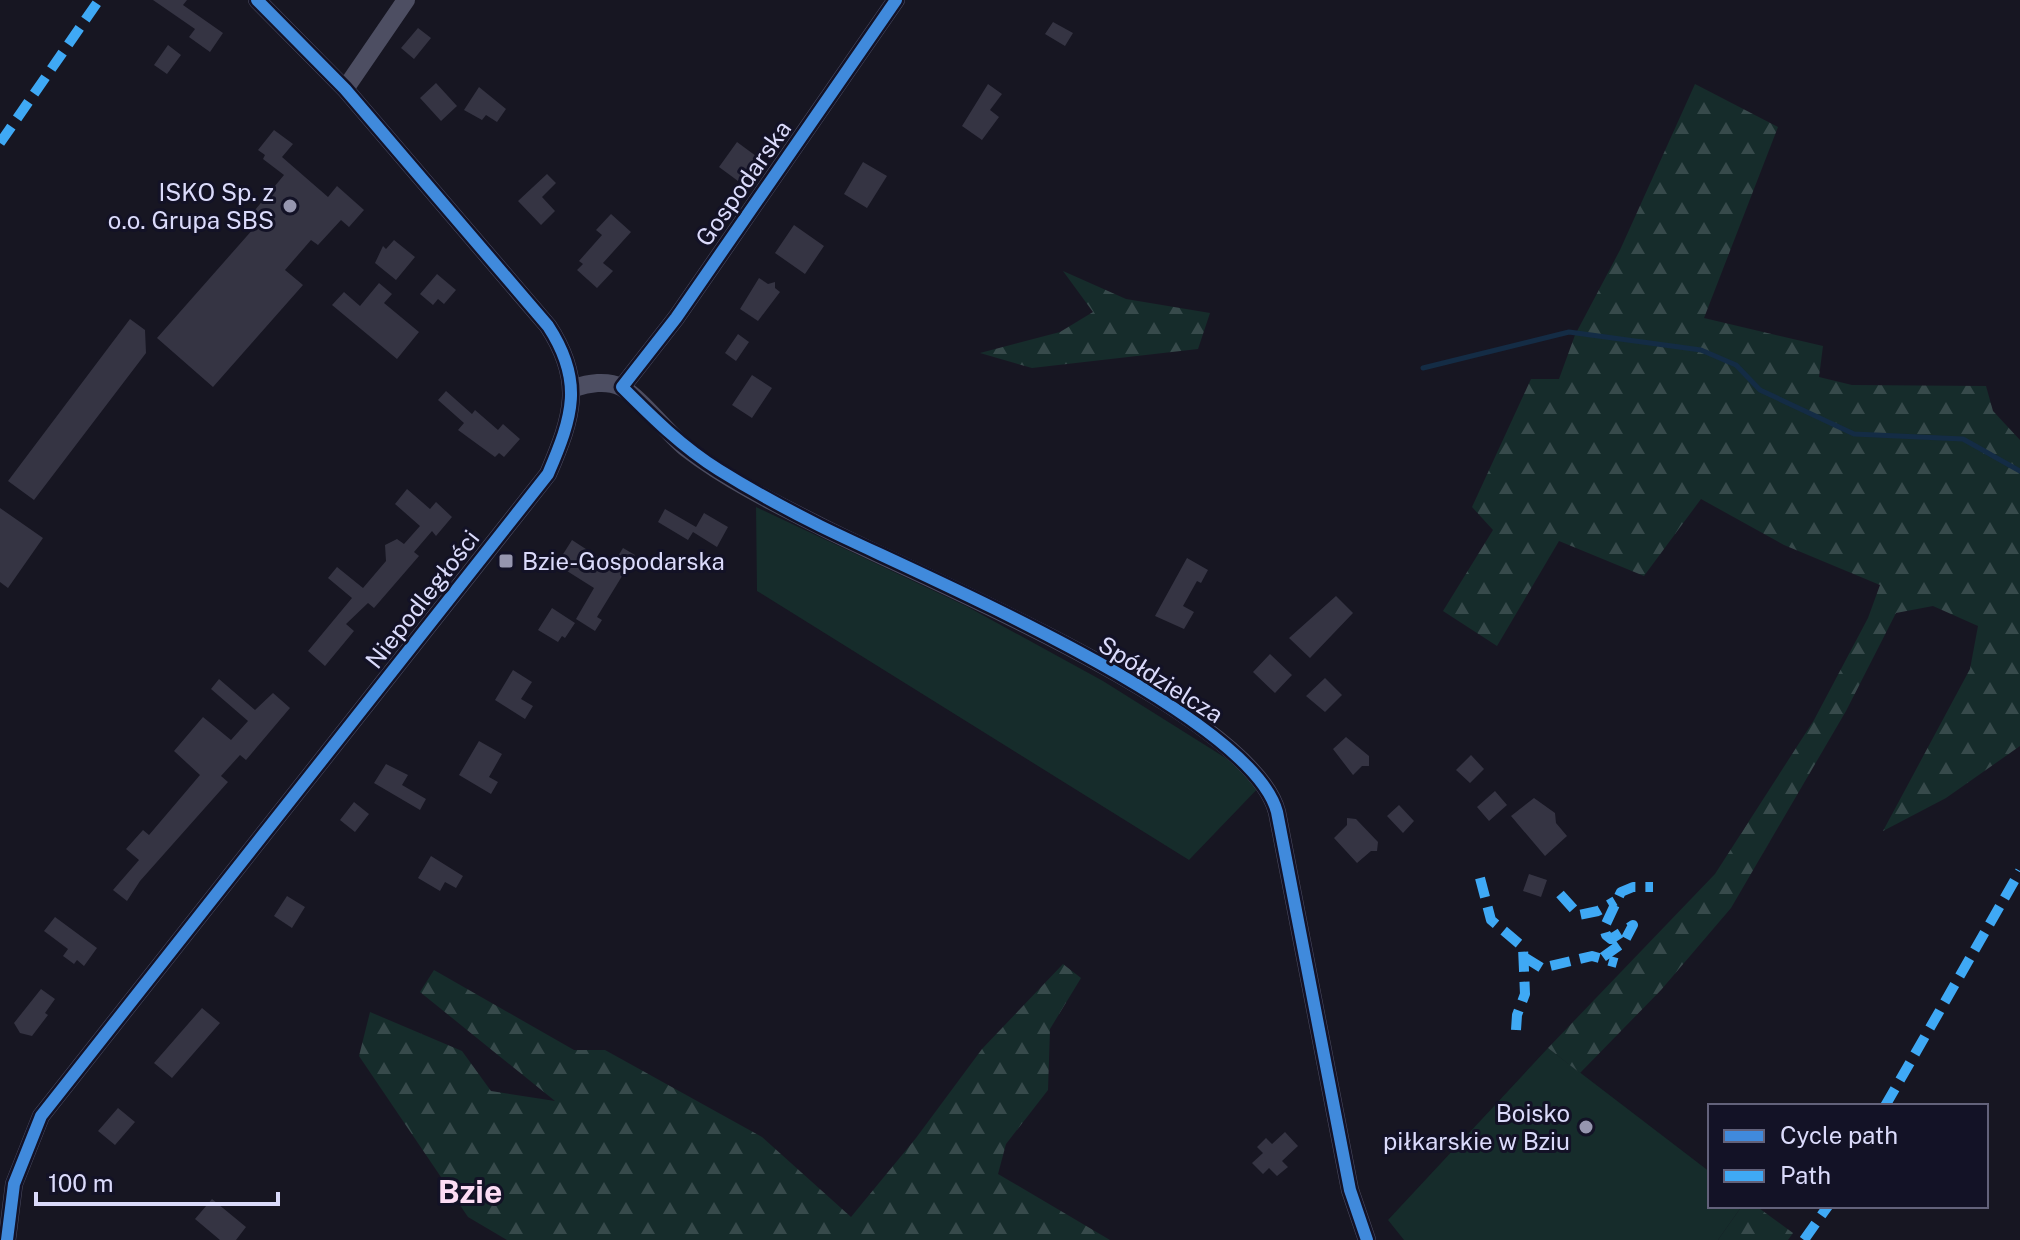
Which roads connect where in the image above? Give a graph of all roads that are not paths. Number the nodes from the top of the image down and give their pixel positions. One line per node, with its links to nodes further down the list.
1 (257, 0): 4 (street, Niepodległości)
2 (406, 0): 4 (street)
3 (896, 0): 5 (street, Gospodarska)
4 (345, 89): 6 (street, Niepodległości)
5 (622, 387): 6 (street); 9 (street, Spółdzielcza)
6 (574, 388): 7 (street, Niepodległości)
7 (6, 1190): 8 (street, Niepodległości)
8 (7, 1240)
9 (1367, 1240)

